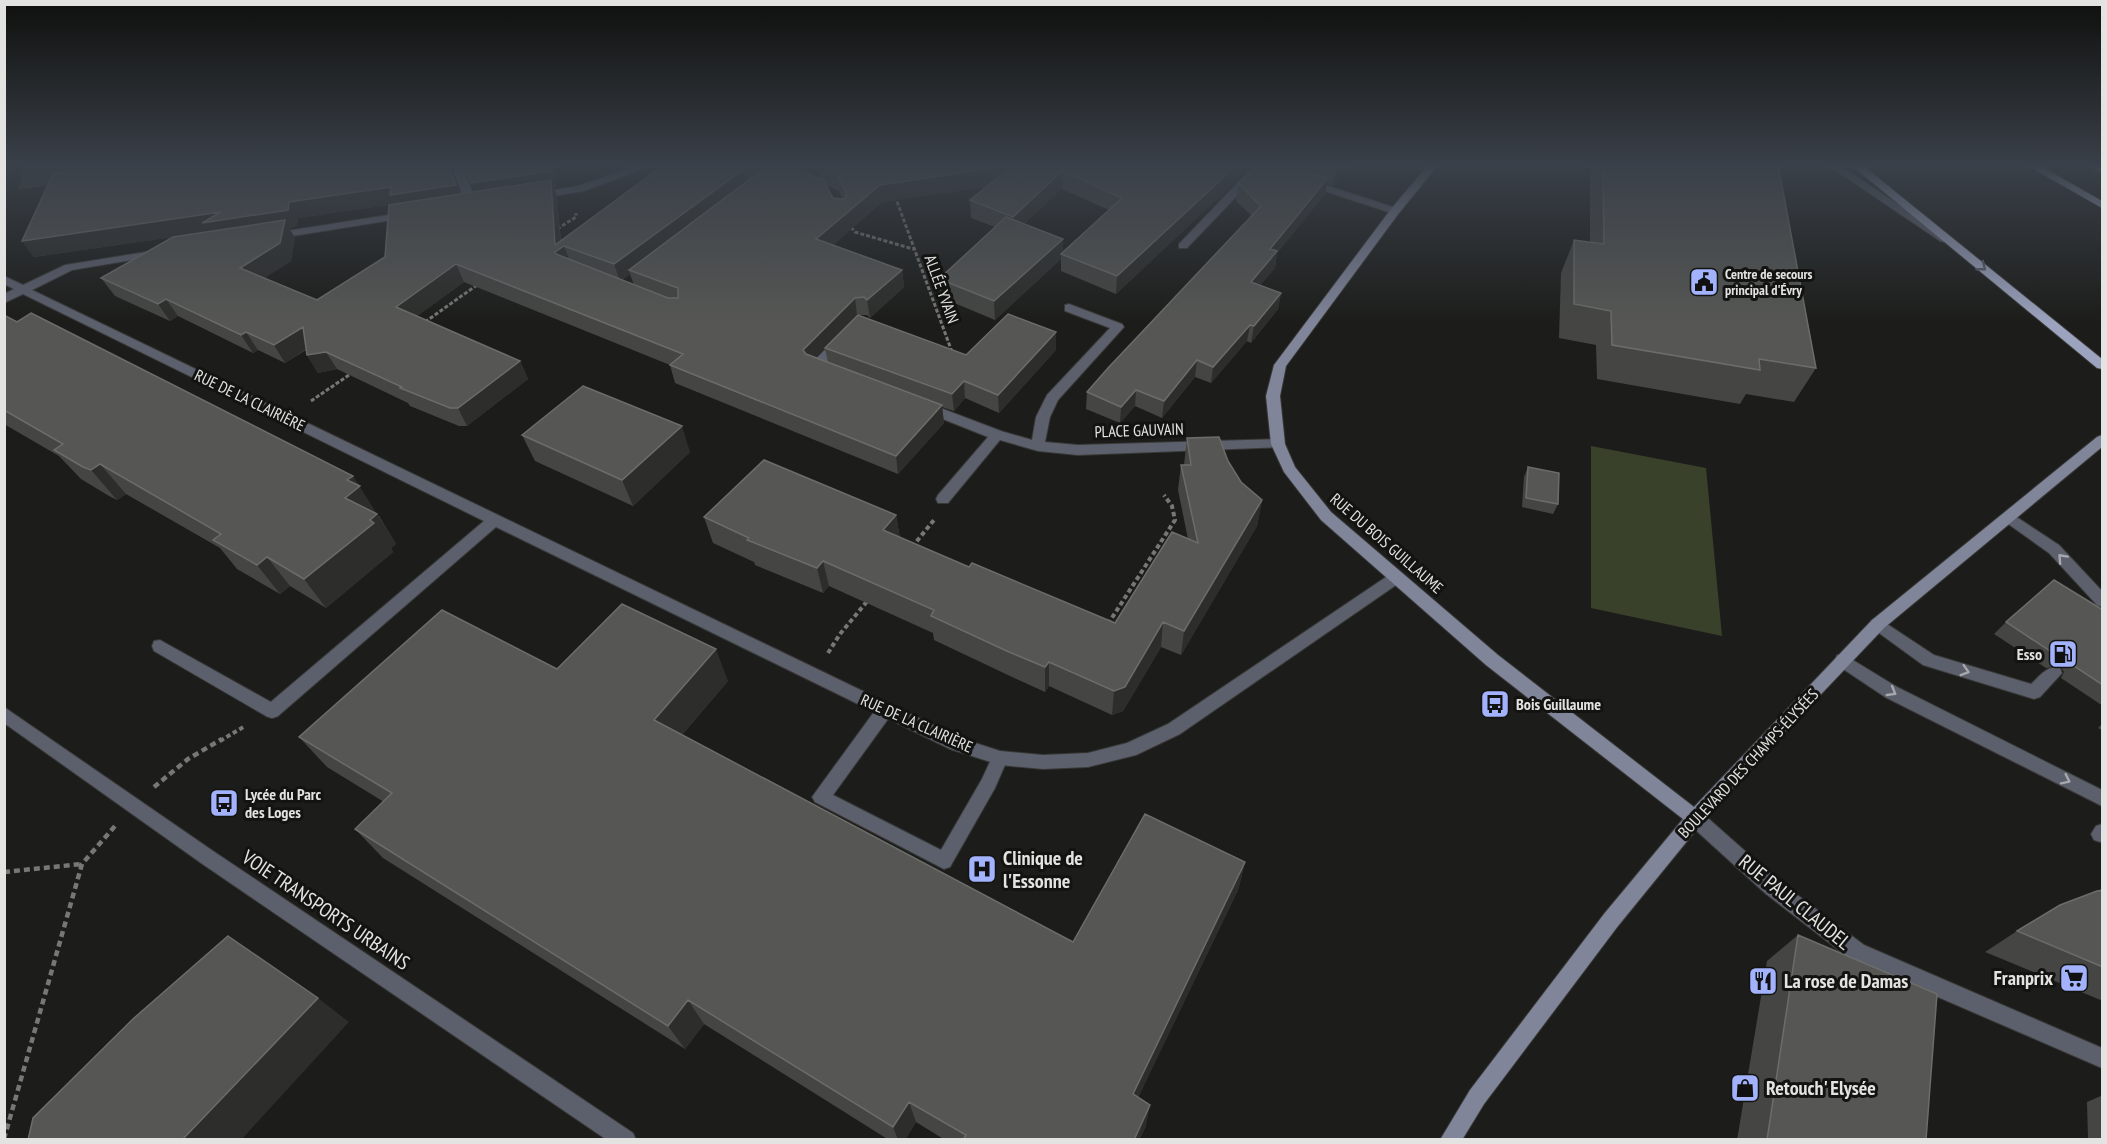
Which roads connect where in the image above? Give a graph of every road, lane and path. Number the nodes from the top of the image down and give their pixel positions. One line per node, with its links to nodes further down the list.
1 (396, 217): 10 (street)
2 (575, 217): 9 (path)
3 (903, 217): 13 (path, ALLÉE YVAIN)
4 (1209, 217): 11 (street)
5 (1390, 217): 30 (main road, RUE DU BOIS GUILLAUME)
6 (1911, 217): 12 (street)
7 (1920, 217): 12 (main road)
8 (848, 222): 13 (path)
9 (556, 230)
10 (259, 238)
11 (1183, 246)
12 (1956, 247): 23 (main road, one-way to 23)
13 (914, 249): 22 (path, ALLÉE YVAIN)
14 (176, 251): 17 (street)
15 (4, 279): 17 (street, RUE DE LA CLAIRIÈRE)
16 (479, 284): 20 (path)
17 (22, 289): 18 (street); 27 (street, RUE DE LA CLAIRIÈRE)
18 (4, 299)
19 (1069, 308): 31 (street)
20 (421, 324)
21 (847, 335): 25 (street)
22 (955, 359)
23 (2103, 365)
24 (354, 371): 27 (path)
25 (837, 375)
26 (914, 403): 28 (street, PLACE GAUVAIN)
27 (286, 418): 35 (street, RUE DE LA CLAIRIÈRE)
28 (998, 435): 31 (street, PLACE GAUVAIN); 33 (street)
29 (2103, 440): 34 (main road, BOULEVARD DES CHAMPS-ÉLYSÉES)
30 (1278, 444): 31 (street, PLACE GAUVAIN); 39 (main road, RUE DU BOIS GUILLAUME)
31 (1038, 446)
32 (1164, 495): 36 (path)
33 (942, 499): 38 (path)
34 (2009, 517): 43 (street, one-way to 34); 44 (main road, BOULEVARD DES CHAMPS-ÉLYSÉES)
35 (495, 520): 49 (street, RUE DE LA CLAIRIÈRE); 51 (street)
36 (1165, 535): 37 (path); 41 (path)
37 (1173, 538)
38 (911, 548)
39 (1397, 577): 53 (street, RUE DE LA CLAIRIÈRE); 56 (main road, RUE DU BOIS GUILLAUME)
40 (876, 591): 49 (path)
41 (1127, 594): 42 (path); 45 (path)
42 (1136, 597)
43 (2103, 601)
44 (1878, 624): 47 (main road, BOULEVARD DES CHAMPS-ÉLYSÉES); 48 (street, one-way to 48)
45 (1104, 629)
46 (160, 646): 51 (street)
47 (1843, 660): 54 (street, one-way to 54); 56 (main road, BOULEVARD DES CHAMPS-ÉLYSÉES)
48 (2054, 673)
49 (810, 674): 50 (street, RUE DE LA CLAIRIÈRE)
50 (885, 710): 53 (street, RUE DE LA CLAIRIÈRE); 53 (street)
51 (272, 711): 55 (path)
52 (4, 714): 55 (street, VOIE TRANSPORTS URBAINS)
53 (1000, 758)
54 (2103, 798)
55 (134, 804): 57 (path); 61 (street, VOIE TRANSPORTS URBAINS)
56 (1695, 818): 59 (street, RUE PAUL CLAUDEL); 62 (main road, BOULEVARD DES CHAMPS-ÉLYSÉES)
57 (82, 864): 58 (path); 60 (path)
58 (4, 872)
59 (2103, 1058)
60 (4, 1139)
61 (626, 1140)
62 (1450, 1140)

